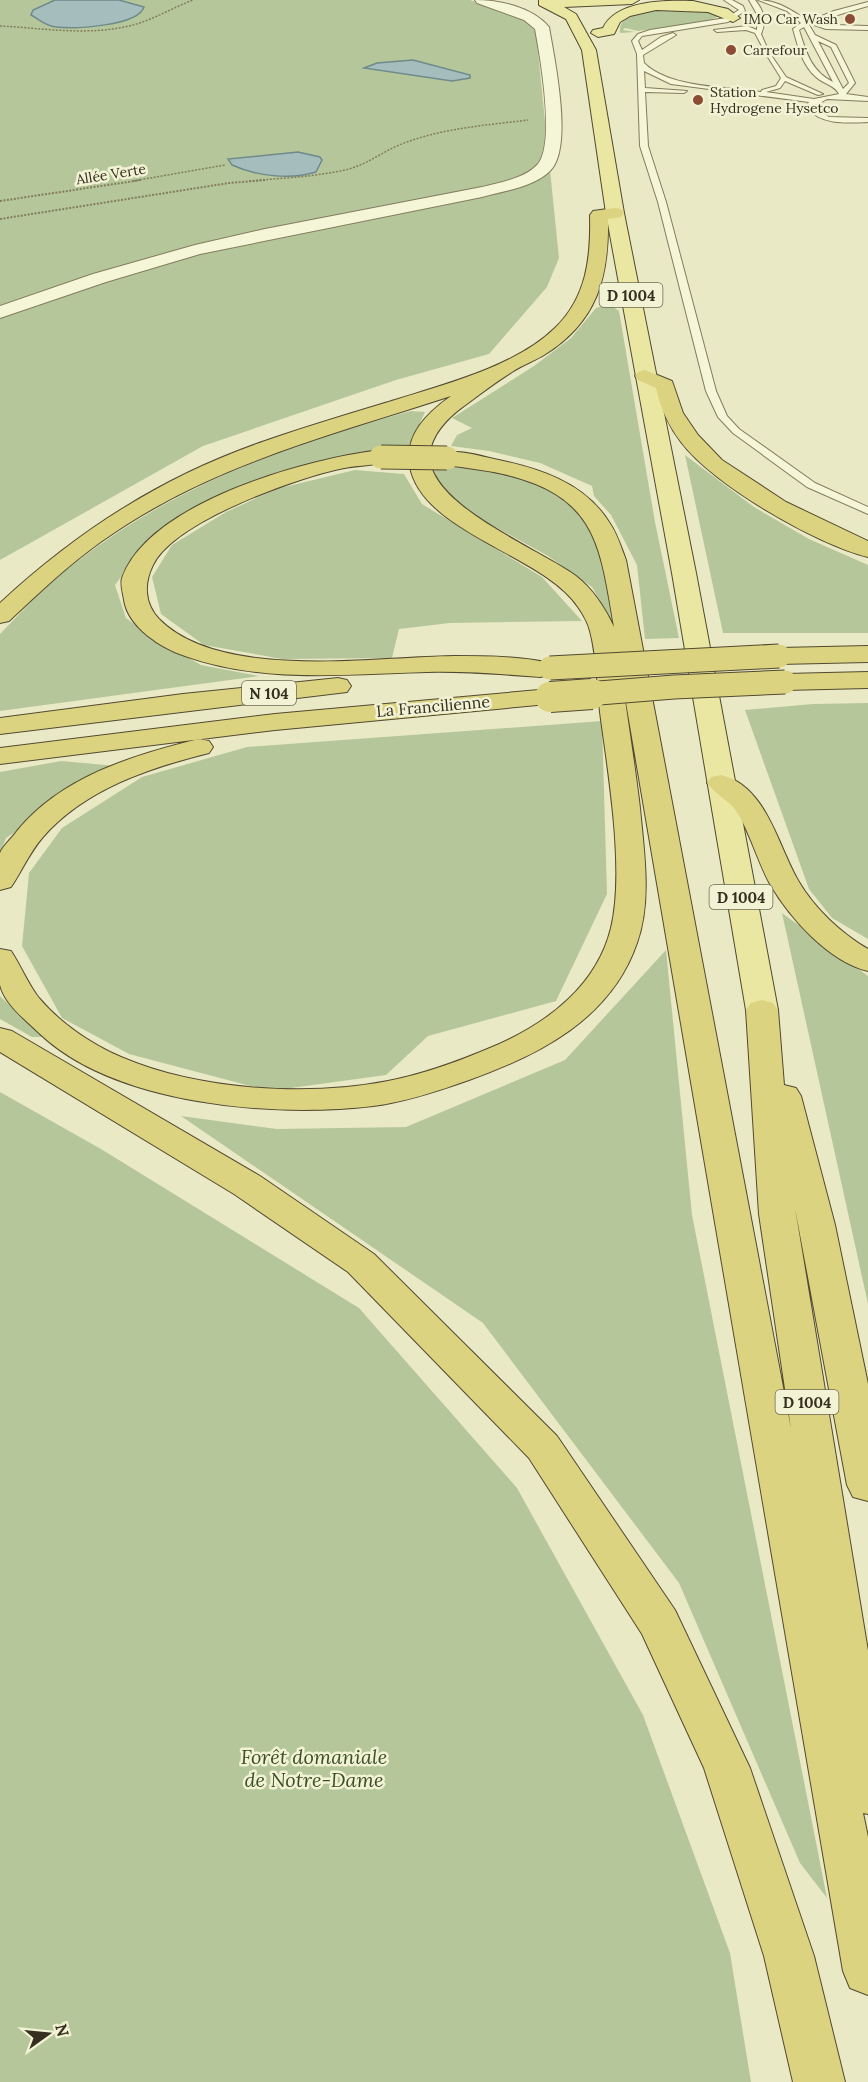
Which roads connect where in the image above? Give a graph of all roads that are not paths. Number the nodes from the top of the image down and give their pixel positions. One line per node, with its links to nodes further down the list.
1 (482, 0): 34 (street)
2 (531, 0): 7 (main road)
3 (632, 0): 8 (main road)
4 (727, 0): 11 (lane)
5 (752, 0): 15 (lane)
6 (761, 0): 10 (lane)
7 (547, 2): 8 (main road); 18 (main road, D 1004)
8 (616, 2): 16 (main road)
9 (868, 4): 13 (lane)
10 (796, 15): 12 (lane); 14 (lane)
11 (733, 18): 16 (main road); 19 (lane)
12 (806, 23): 17 (lane); 25 (lane)
13 (838, 23)
14 (868, 28): 17 (lane)
15 (758, 32): 19 (lane); 21 (lane)
16 (598, 33): 18 (main road)
17 (817, 40): 25 (lane); 25 (lane)
18 (589, 50): 33 (main road, D 1004)
19 (640, 54): 20 (lane)
20 (640, 63): 22 (lane); 24 (lane)
21 (784, 78): 24 (lane); 28 (lane)
22 (641, 90): 23 (lane); 38 (lane)
23 (664, 92): 26 (lane); 27 (lane)
24 (757, 92): 27 (lane); 31 (lane)
25 (841, 93): 28 (lane); 30 (lane)
26 (696, 96)
27 (748, 96): 29 (lane)
28 (828, 98): 31 (lane)
29 (732, 99)
30 (868, 99)
31 (816, 100): 32 (lane)
32 (868, 120)
33 (615, 213): 35 (highway); 36 (main road, D 1004)
34 (0, 312)
35 (504, 369): 41 (highway); 50 (highway)
36 (645, 376): 40 (highway); 48 (main road, D 1004)
37 (868, 502): 38 (lane)
38 (853, 506): 39 (lane)
39 (868, 511)
40 (868, 550)
41 (0, 616)
42 (868, 654): 43 (highway, La Francilienne / N 104, bridge)
43 (545, 668): 46 (highway, La Francilienne / N 104); 56 (highway, bridge)
44 (868, 680): 45 (highway, La Francilienne / N 104, bridge)
45 (313, 718): 47 (highway, La Francilienne / N 104); 49 (highway)
46 (0, 726)
47 (0, 756)
48 (721, 783): 51 (highway); 52 (main road, D 1004)
49 (0, 881)
50 (0, 958)
51 (868, 962)
52 (762, 1010): 54 (highway, D 1004); 55 (highway, D 1004)
53 (0, 1038): 57 (highway)
54 (868, 1485)
55 (868, 1793)
56 (868, 1971)
57 (819, 2082)

